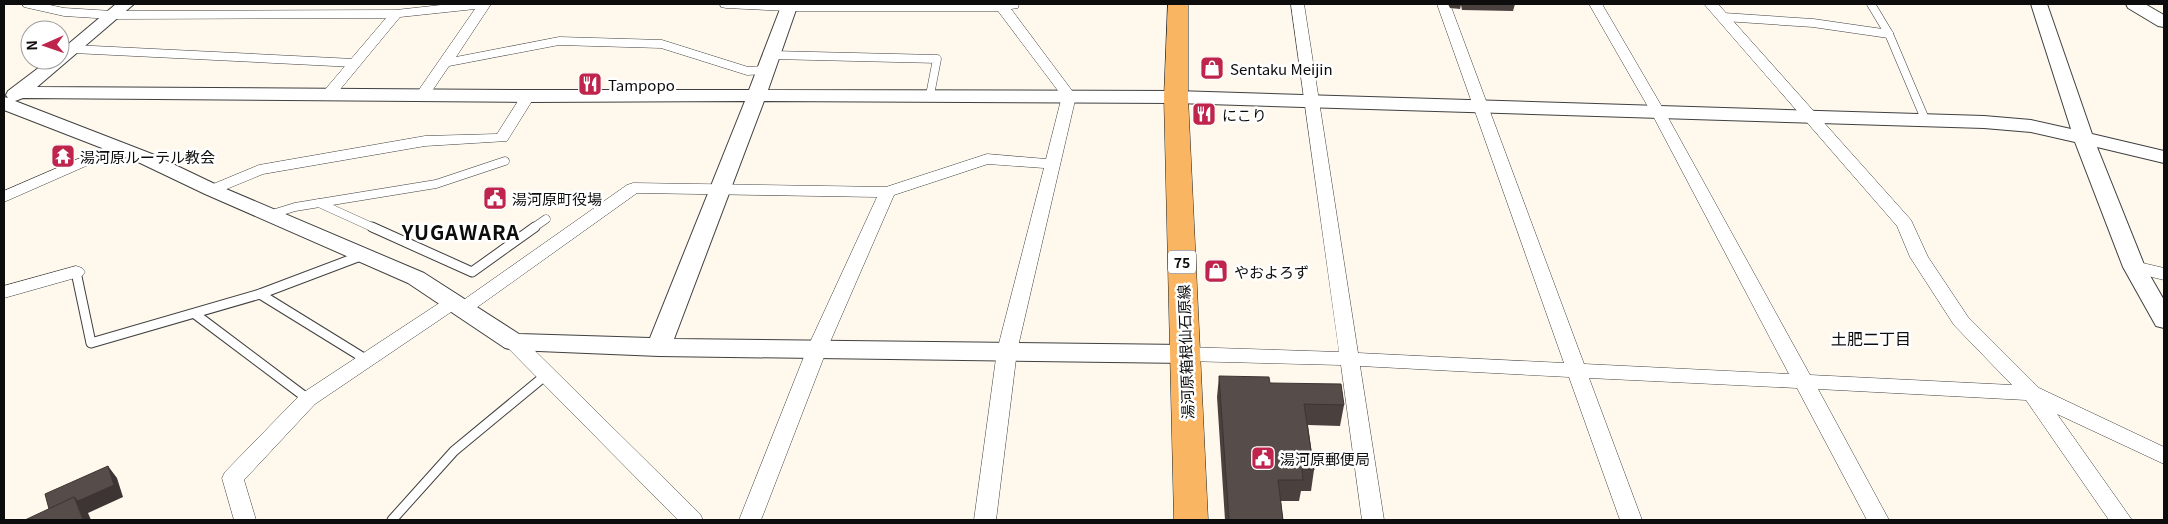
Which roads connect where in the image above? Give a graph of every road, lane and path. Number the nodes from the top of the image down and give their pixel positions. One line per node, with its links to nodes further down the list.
1 (29, 4): 16 (street)
2 (126, 4): 16 (street)
3 (484, 4): 15 (street); 24 (street)
4 (726, 4): 14 (street)
5 (1178, 4): 32 (main road, 湯河原箱根仙石原線 / 75)
6 (1296, 4): 34 (street)
7 (1444, 4): 35 (street)
8 (1596, 4): 36 (street)
9 (1711, 4): 17 (street)
10 (1871, 4): 19 (lane)
11 (2039, 4): 39 (street)
12 (2134, 4): 18 (street)
13 (1006, 5): 14 (street); 30 (street)
14 (789, 6): 22 (street)
15 (396, 14): 16 (street); 23 (street)
16 (112, 15): 20 (street)
17 (1724, 17): 19 (lane); 37 (street)
18 (2164, 22)
19 (1889, 34): 38 (lane)
20 (70, 51)
21 (70, 56): 23 (lane)
22 (769, 62): 24 (street); 28 (lane); 31 (street)
23 (354, 63): 27 (street)
24 (445, 63): 26 (street)
25 (46, 70): 33 (street)
26 (424, 94): 27 (street); 29 (street)
27 (328, 95): 33 (street)
28 (930, 95): 30 (street); 31 (street)
29 (528, 96): 31 (street); 44 (street)
30 (1069, 96): 32 (street); 43 (street)
31 (756, 97): 45 (street)
32 (1176, 97): 34 (street); 64 (main road, 湯河原箱根仙石原線 / 75)
33 (9, 99): 40 (street)
34 (1310, 100): 35 (street); 65 (street)
35 (1482, 106): 36 (street); 67 (street)
36 (1658, 112): 37 (street); 69 (street)
37 (1810, 116): 38 (street); 70 (street)
38 (1925, 119): 39 (street)
39 (2084, 139): 41 (street); 52 (street)
40 (115, 148): 44 (street); 47 (street)
41 (2164, 157)
42 (505, 161): 48 (lane)
43 (1052, 164): 46 (street); 63 (street)
44 (212, 190): 49 (street)
45 (721, 190): 46 (street); 57 (street); 61 (street)
46 (887, 192): 62 (street)
47 (4, 197)
48 (319, 203): 49 (lane); 50 (lane)
49 (269, 215): 51 (street)
50 (546, 219)
51 (363, 255): 56 (lane); 57 (street)
52 (2134, 267): 54 (street); 59 (street)
53 (76, 272): 55 (street); 58 (lane)
54 (2164, 274)
55 (4, 292)
56 (260, 294): 58 (lane); 66 (lane)
57 (458, 306): 60 (street); 66 (street)
58 (195, 314): 71 (lane)
59 (2164, 320)
60 (514, 342): 61 (street); 68 (street)
61 (659, 347): 62 (street)
62 (817, 349): 63 (street); 76 (street)
63 (1007, 351): 64 (street); 77 (street)
64 (1185, 354): 65 (street); 78 (main road, 湯河原箱根仙石原線 / 75)
65 (1349, 359): 67 (street); 79 (street)
66 (367, 360): 71 (street)
67 (1578, 370): 69 (street); 80 (street)
68 (546, 375): 74 (lane); 75 (street)
69 (1804, 382): 70 (street); 81 (street)
70 (2032, 393): 72 (street); 82 (street)
71 (308, 399): 73 (street)
72 (2164, 456)
73 (245, 520)
74 (392, 520)
75 (692, 520)
76 (750, 520)
77 (984, 520)
78 (1191, 520)
79 (1372, 520)
80 (1631, 520)
81 (1878, 520)
82 (2121, 520)

